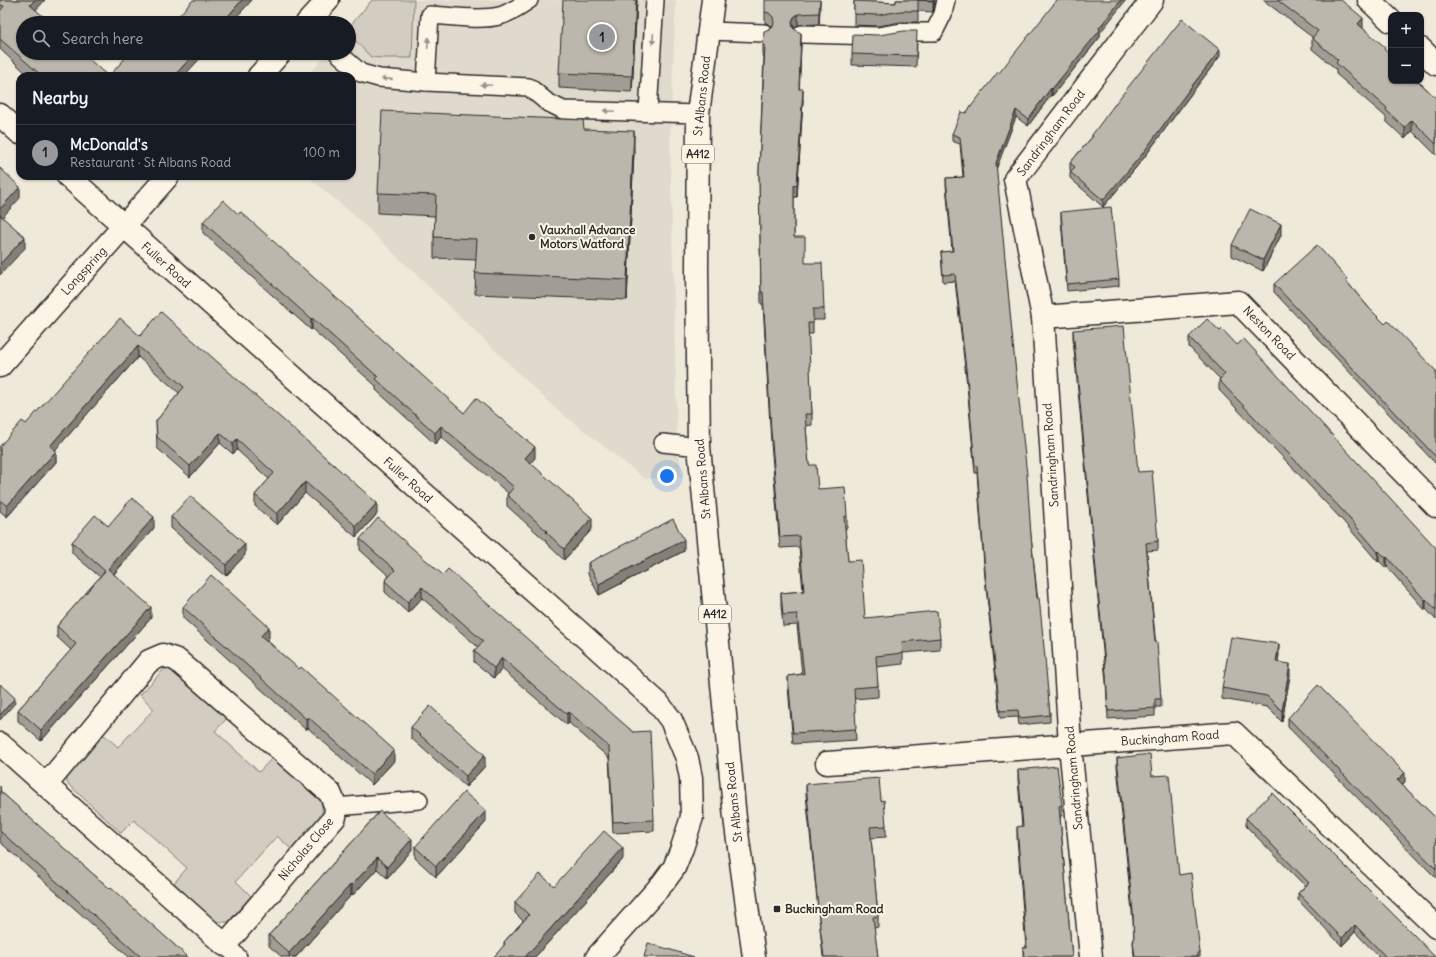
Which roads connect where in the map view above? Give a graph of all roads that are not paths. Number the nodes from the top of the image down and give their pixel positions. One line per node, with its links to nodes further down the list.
1 (328, 0): 8 (street)
2 (529, 0): 18 (lane, one-way to 2)
3 (655, 0): 19 (lane, one-way to 19)
4 (714, 0): 10 (street, St Albans Road / A412)
5 (946, 0): 12 (lane)
6 (1152, 0): 26 (street, Sandringham Road)
7 (1369, 0): 9 (street)
8 (313, 16)
9 (1388, 18)
10 (709, 31): 11 (lane); 20 (street, St Albans Road / A412)
11 (764, 32)
12 (802, 34)
13 (1424, 52): 16 (street)
14 (274, 60): 17 (street)
15 (346, 60): 18 (lane, one-way to 15)
16 (1436, 64)
17 (263, 72)
18 (426, 82): 19 (lane, one-way to 18)
19 (648, 112): 20 (lane)
20 (698, 114): 29 (street, St Albans Road / A412)
21 (0, 115): 22 (street)
22 (16, 129)
23 (72, 180): 25 (street, Fuller Road)
24 (165, 180): 25 (street, Longspring)
25 (124, 227): 27 (street, Longspring); 39 (street, Fuller Road)
26 (1043, 317): 30 (street, Neston Road); 32 (street, Sandringham Road)
27 (0, 366)
28 (663, 443): 29 (lane)
29 (699, 447): 40 (street, St Albans Road / A412)
30 (1436, 506)
31 (0, 744): 34 (street, Nicholas Close)
32 (1070, 745): 33 (street, Buckingham Road); 37 (street, Buckingham Road); 41 (street, Sandringham Road)
33 (827, 763)
34 (46, 785): 36 (street, Nicholas Close); 38 (street, Nicholas Close)
35 (419, 800): 36 (lane)
36 (336, 807): 38 (street, Nicholas Close)
37 (1436, 927)
38 (231, 951)
39 (597, 957)
40 (754, 957)
41 (1091, 957)

